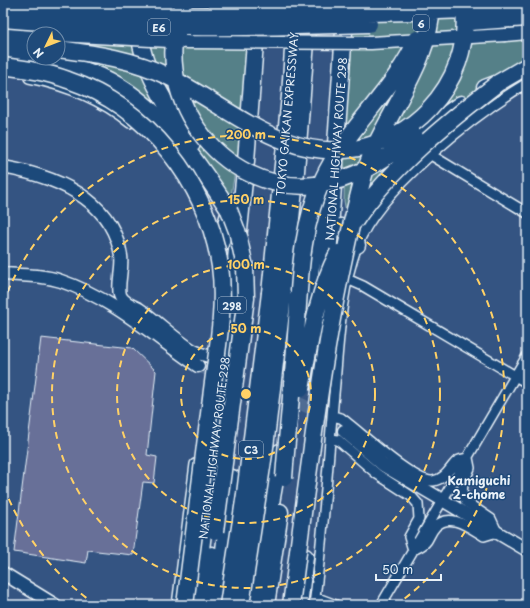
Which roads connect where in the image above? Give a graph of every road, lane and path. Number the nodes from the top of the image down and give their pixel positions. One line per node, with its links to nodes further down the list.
1 (141, 3): 34 (highway, bridge)
2 (184, 3): 28 (highway, bridge)
3 (258, 3): 31 (highway, NATIONAL HIGHWAY ROUTE 298 / 298)
4 (296, 3): 41 (highway, TOKYO GAIKAN EXPRESSWAY / C3)
5 (346, 3): 27 (highway, NATIONAL HIGHWAY ROUTE 298)
6 (425, 3): 51 (highway, bridge)
7 (432, 3): 70 (highway, bridge)
8 (464, 3): 20 (highway, bridge)
9 (3, 5): 11 (highway, E6, bridge)
10 (527, 6): 11 (highway, 6, bridge)
11 (314, 15): 12 (highway, 6, bridge); 13 (highway, E6, bridge); 41 (highway, TOKYO GAIKAN EXPRESSWAY / C3)
12 (527, 18)
13 (3, 19)
14 (3, 31): 15 (street)
15 (26, 33)
16 (527, 33): 17 (street, bridge)
17 (66, 35)
18 (3, 41): 19 (highway)
19 (26, 44)
20 (66, 50)
21 (3, 52): 22 (highway)
22 (26, 56)
23 (66, 64): 34 (highway)
24 (3, 66): 61 (highway, bridge)
25 (527, 66): 28 (highway)
26 (3, 73): 37 (street)
27 (341, 73): 33 (highway, NATIONAL HIGHWAY ROUTE 298); 56 (highway)
28 (498, 83): 51 (highway, bridge)
29 (527, 84): 30 (street)
30 (431, 155): 35 (street); 38 (street)
31 (246, 161): 37 (highway); 62 (highway, NATIONAL HIGHWAY ROUTE 298 / 298)
32 (3, 167): 42 (street)
33 (333, 192): 38 (highway); 71 (highway, NATIONAL HIGHWAY ROUTE 298)
34 (229, 210): 36 (highway, bridge)
35 (527, 213)
36 (237, 230): 63 (highway, bridge); 64 (highway, bridge)
37 (220, 244): 42 (street)
38 (357, 245): 40 (street)
39 (3, 274): 44 (street)
40 (347, 279): 45 (street); 47 (street)
41 (277, 294): 65 (highway, TOKYO GAIKAN EXPRESSWAY / C3, bridge); 66 (highway, TOKYO GAIKAN EXPRESSWAY / C3, bridge)
42 (209, 356): 60 (street)
43 (527, 356): 45 (street)
44 (198, 366)
45 (515, 376): 46 (street); 50 (street)
46 (527, 383)
47 (332, 416): 49 (street); 50 (street)
48 (344, 431): 52 (street)
49 (331, 439): 54 (street); 58 (street)
50 (468, 458): 52 (street); 53 (street)
51 (284, 478): 56 (highway)
52 (442, 501): 53 (street); 54 (street)
53 (497, 532): 54 (street); 55 (street)
54 (413, 550): 73 (street)
55 (527, 550)
56 (266, 569): 67 (highway); 68 (highway); 69 (highway)
57 (3, 573): 59 (street)
58 (315, 601): 72 (street)
59 (55, 605)
60 (176, 605)
61 (185, 605)
62 (194, 605)
63 (205, 605)
64 (218, 605)
65 (228, 605)
66 (241, 605)
67 (253, 605)
68 (266, 605)
69 (274, 605)
70 (291, 605)
71 (299, 605)
72 (336, 605)
73 (381, 605)

